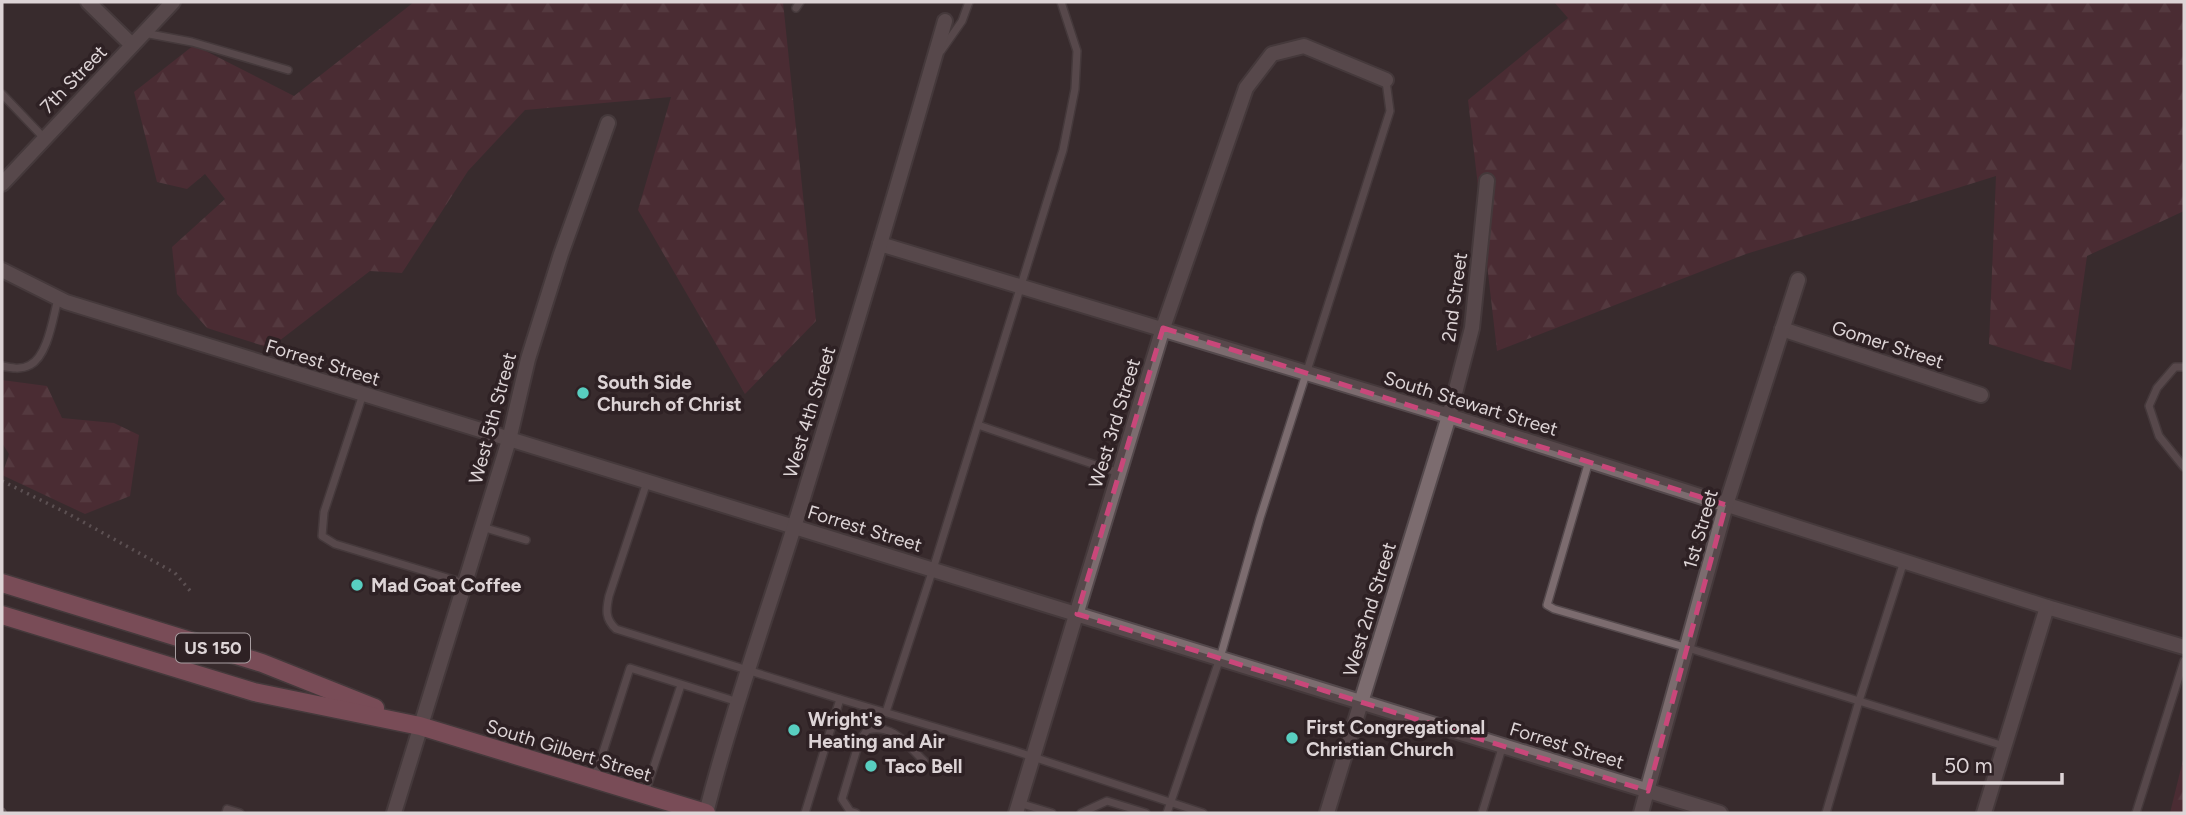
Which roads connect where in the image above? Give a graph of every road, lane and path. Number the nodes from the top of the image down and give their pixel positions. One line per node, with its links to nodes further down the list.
1 (88, 2): 7 (street)
2 (173, 2): 6 (street, 7th Street)
3 (969, 2): 8 (lane)
4 (1060, 2): 19 (lane)
5 (945, 21): 8 (street, West 4th Street)
6 (144, 33): 7 (street, 7th Street); 9 (lane)
7 (132, 45): 13 (street, 7th Street)
8 (934, 60): 16 (street, West 4th Street)
9 (288, 70)
10 (1386, 80): 21 (street, West 3rd Street); 25 (lane)
11 (2, 94): 13 (lane)
12 (608, 123): 30 (street, West 5th Street)
13 (44, 138): 15 (street, 7th Street)
14 (1487, 181): 28 (street, 2nd Street)
15 (2, 184)
16 (880, 244): 19 (street, South Stewart Street); 37 (street, West 4th Street)
17 (2, 270): 20 (street, Forrest Street)
18 (1798, 280): 22 (street, 1st Street)
19 (1022, 286): 21 (street, South Stewart Street); 29 (lane)
20 (58, 298): 23 (lane); 26 (street, Forrest Street)
21 (1163, 328): 25 (street, South Stewart Street); 33 (street, West 3rd Street)
22 (1782, 329): 27 (street, Gomer Street); 36 (street, 1st Street)
23 (2, 366)
24 (2184, 367): 32 (lane)
25 (1306, 372): 28 (street, South Stewart Street); 50 (lane)
26 (363, 394): 30 (street, Forrest Street); 43 (lane)
27 (1982, 395)
28 (1449, 416): 31 (street, South Stewart Street); 55 (street, West 2nd Street)
29 (978, 425): 33 (lane); 41 (lane)
30 (509, 440): 35 (street, Forrest Street); 38 (street, West 5th Street)
31 (1589, 461): 36 (street, South Stewart Street); 49 (lane)
32 (2184, 467)
33 (1119, 473): 46 (street, West 3rd Street)
34 (2, 481): 44 (path)
35 (648, 482): 37 (street, Forrest Street); 52 (lane)
36 (1726, 505): 40 (street, South Stewart Street); 49 (street, 1st Street)
37 (794, 526): 41 (street, Forrest Street); 52 (street, West 4th Street)
38 (482, 527): 39 (lane); 43 (street, West 5th Street)
39 (526, 541)
40 (1904, 561): 45 (street, South Stewart Street); 56 (lane)
41 (933, 569): 46 (street, Forrest Street); 58 (lane)
42 (2, 583): 59 (main road, South Gilbert Street / US 150)
43 (464, 583): 59 (street, West 5th Street)
44 (192, 593)
45 (2047, 607): 48 (street, South Stewart Street); 61 (street)
46 (1077, 614): 50 (street, Forrest Street); 62 (street, West 3rd Street)
47 (2, 615): 59 (main road, South Gilbert Street / US 150)
48 (2184, 647)
49 (1688, 648): 56 (lane); 65 (street, 1st Street)
50 (1220, 658): 55 (street, Forrest Street); 67 (lane)
51 (2184, 661): 86 (lane)
52 (748, 670): 54 (lane); 57 (street, West 4th Street)
53 (681, 685): 57 (lane); 64 (lane); 66 (lane)
54 (841, 699): 58 (lane); 73 (lane)
55 (1361, 701): 60 (street, Forrest Street); 80 (street, West 2nd Street)
56 (1859, 701): 61 (lane); 84 (lane)
57 (738, 702): 72 (street, West 4th Street)
58 (886, 712): 62 (lane)
59 (420, 726): 64 (main road, South Gilbert Street / US 150); 71 (street, West 5th Street)
60 (1503, 745): 65 (street, Forrest Street); 81 (lane)
61 (2004, 746): 85 (street)
62 (1032, 758): 67 (lane); 68 (street, West 3rd Street)
63 (924, 761): 74 (lane)
64 (595, 779): 66 (main road, South Gilbert Street / US 150)
65 (1648, 791): 82 (street, 1st Street); 83 (street, Forrest Street)
66 (644, 795): 72 (main road, South Gilbert Street / US 150)
67 (1171, 803): 78 (lane); 79 (lane)
68 (1017, 808): 75 (lane)
69 (226, 813): 70 (lane)
70 (240, 813)
71 (394, 813)
72 (706, 813)
73 (805, 813)
74 (856, 813)
75 (1052, 813)
76 (1081, 813): 77 (lane)
77 (1146, 813)
78 (1167, 813)
79 (1203, 813)
80 (1327, 813)
81 (1482, 813)
82 (1641, 813)
83 (1720, 813)
84 (1826, 813)
85 (1984, 813)
86 (2136, 813)

